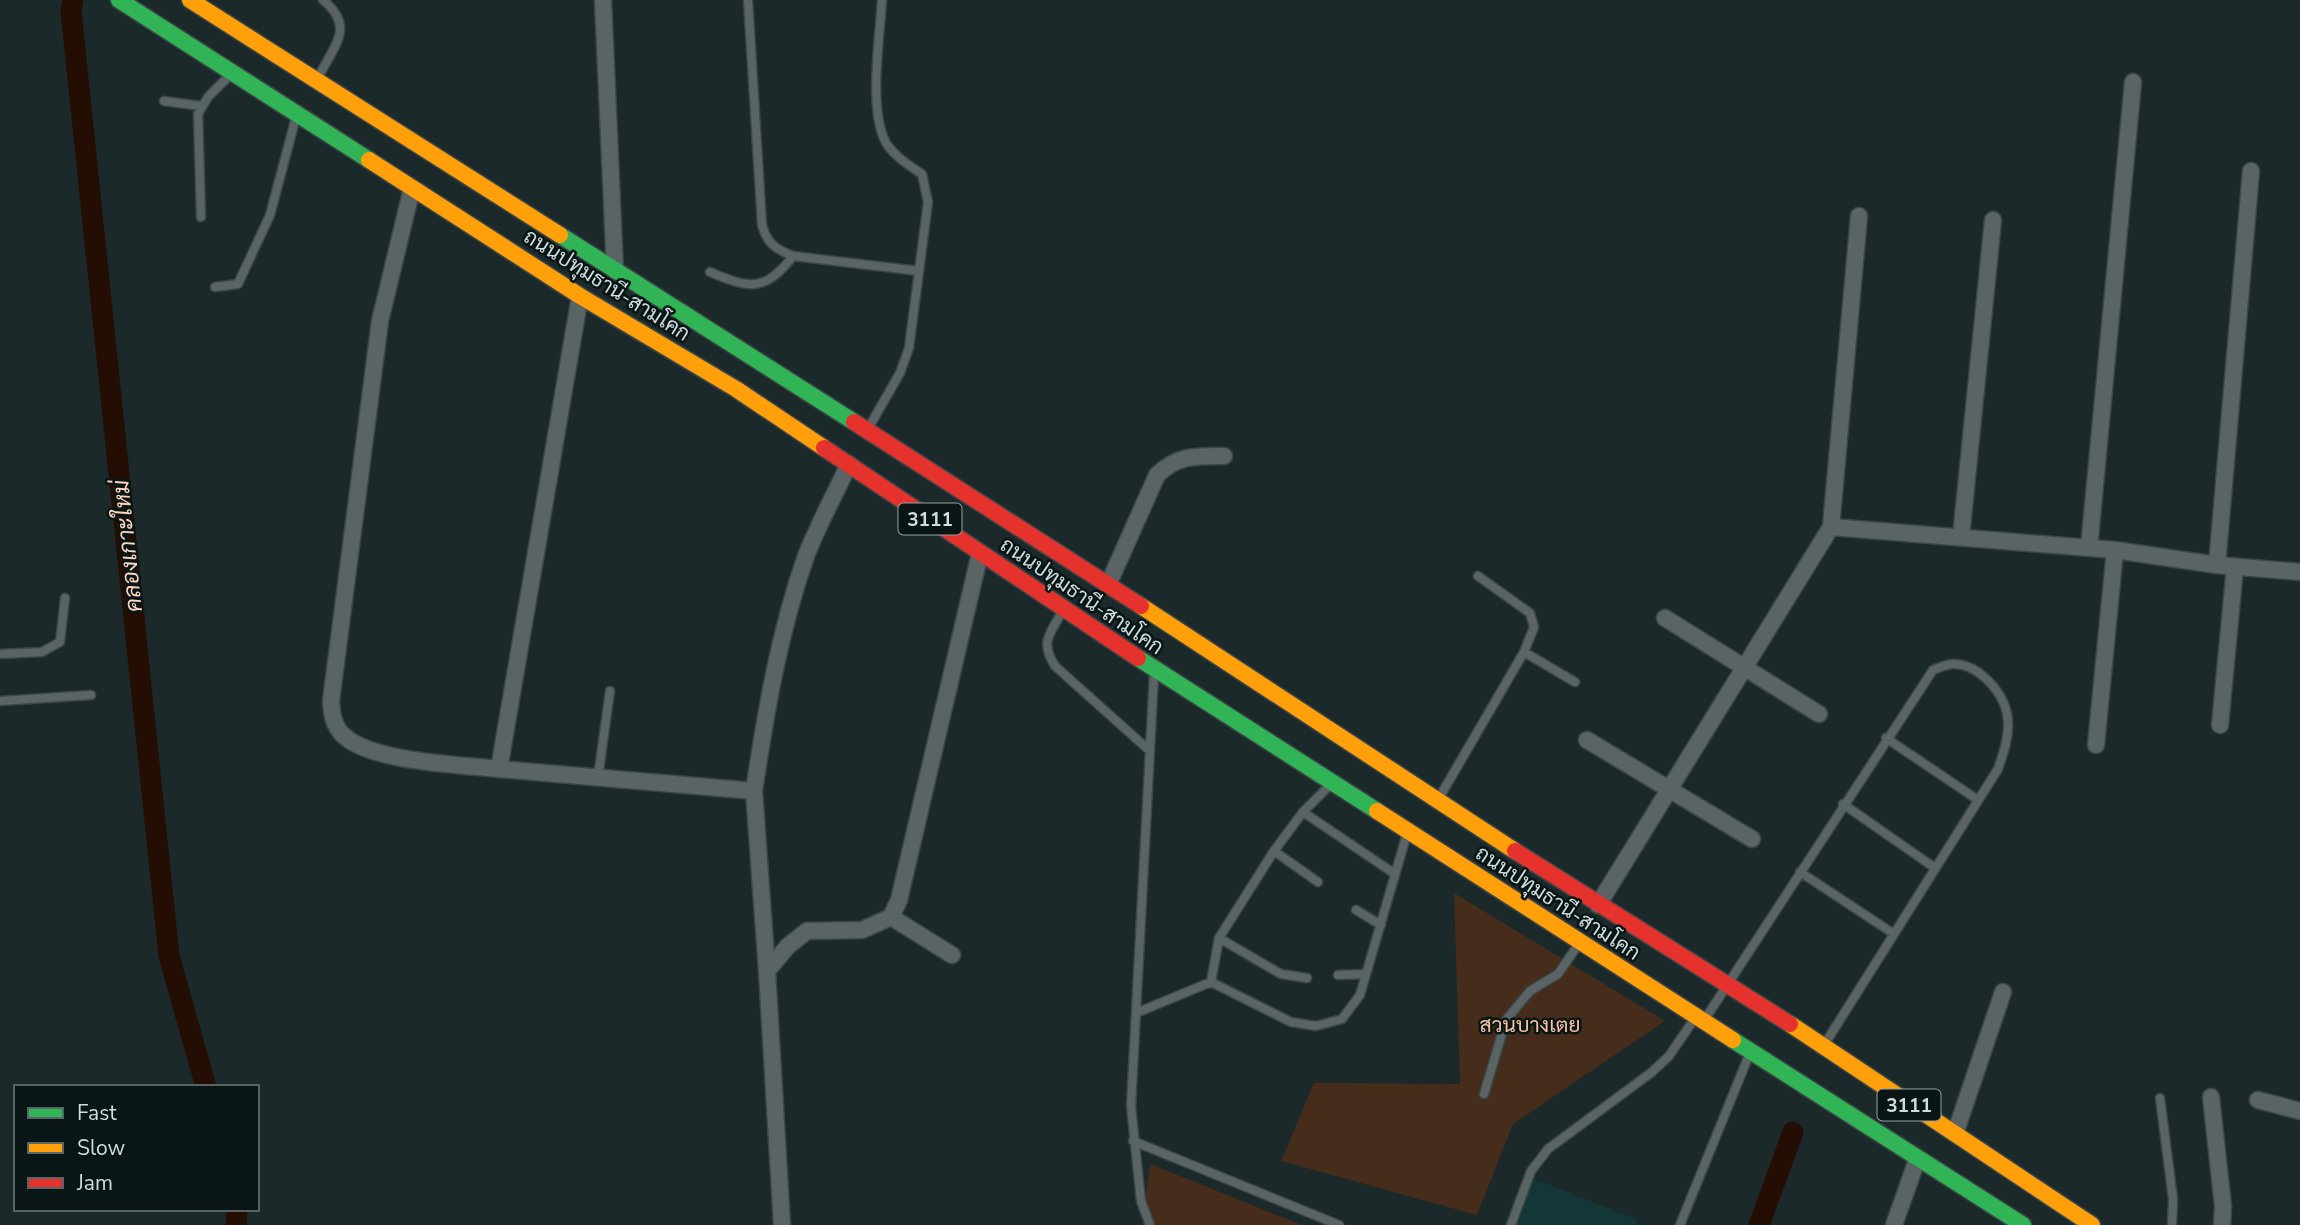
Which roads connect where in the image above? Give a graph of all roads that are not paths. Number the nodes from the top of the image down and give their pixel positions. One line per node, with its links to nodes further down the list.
1 (119, 0): 7 (main road, ถนนปทุมธานี-สามโคก / 3111)
2 (190, 0): 8 (main road, ถนนปทุมธานี-สามโคก / 3111)
3 (323, 0): 8 (lane)
4 (603, 0): 19 (street)
5 (748, 0): 18 (lane)
6 (881, 0): 20 (lane)
7 (232, 73): 11 (lane); 12 (main road, ถนนปทุมธานี-สามโคก / 3111)
8 (317, 81): 19 (main road, ถนนปทุมธานี-สามโคก / 3111)
9 (2133, 82): 29 (street)
10 (164, 101): 11 (lane)
11 (201, 106): 16 (lane)
12 (297, 114): 14 (main road, ถนนปทุมธานี-สามโคก / 3111); 22 (lane)
13 (2251, 171): 32 (street)
14 (412, 188): 23 (main road, ถนนปทุมธานี-สามโคก / 3111); 54 (street)
15 (1859, 215): 27 (street)
16 (201, 217)
17 (1993, 220): 28 (street)
18 (793, 256): 20 (lane); 21 (lane)
19 (615, 271): 24 (main road, ถนนปทุมธานี-สามโคก / 3111)
20 (919, 271): 24 (lane)
21 (710, 272)
22 (215, 287)
23 (580, 296): 26 (main road, ถนนปทุมธานี-สามโคก / 3111); 54 (street)
24 (868, 429): 36 (main road, ถนนปทุมธานี-สามโคก / 3111)
25 (1224, 456): 36 (street)
26 (849, 464): 31 (main road, ถนนปทุมธานี-สามโคก / 3111); 57 (street)
27 (1831, 527): 28 (street); 42 (street)
28 (1961, 537): 29 (street)
29 (2089, 548): 30 (street)
30 (2115, 550): 32 (street); 52 (street)
31 (980, 553): 38 (main road, ถนนปทุมธานี-สามโคก / 3111); 72 (street)
32 (2217, 565): 33 (street)
33 (2235, 567): 34 (street); 49 (street)
34 (2300, 572)
35 (1478, 576): 40 (lane)
36 (1108, 585): 59 (main road, ถนนปทุมธานี-สามโคก / 3111)
37 (65, 598): 41 (lane)
38 (1064, 609): 43 (main road, ถนนปทุมธานี-สามโคก / 3111); 53 (lane)
39 (1665, 618): 42 (street)
40 (1524, 652): 44 (lane); 59 (lane)
41 (0, 654)
42 (1742, 667): 48 (street); 58 (street)
43 (1154, 669): 53 (lane); 56 (main road, ถนนปทุมธานี-สามโคก / 3111)
44 (1575, 682)
45 (610, 691): 55 (lane)
46 (91, 695): 47 (lane)
47 (0, 701)
48 (1819, 714)
49 (2220, 724)
50 (1886, 738): 60 (lane); 60 (lane); 61 (lane)
51 (1587, 740): 58 (street)
52 (2096, 745)
53 (1150, 751): 85 (lane)
54 (499, 769): 55 (street)
55 (598, 777): 57 (street)
56 (1333, 782): 62 (lane); 63 (main road, ถนนปทุมธานี-สามโคก / 3111)
57 (754, 790): 78 (street)
58 (1669, 790): 64 (street); 70 (street)
59 (1437, 800): 70 (main road, ถนนปทุมธานี-สามโคก / 3111)
60 (1978, 800): 66 (lane)
61 (1843, 804): 66 (lane); 67 (lane)
62 (1303, 812): 65 (lane); 68 (lane)
63 (1408, 831): 68 (lane); 76 (main road, ถนนปทุมธานี-สามโคก / 3111)
64 (1752, 839)
65 (1274, 851): 69 (lane); 75 (lane)
66 (1935, 868): 74 (lane)
67 (1800, 872): 74 (lane); 83 (lane)
68 (1395, 874): 73 (lane)
69 (1318, 882)
70 (1598, 905): 83 (main road, ถนนปทุมธานี-สามโคก / 3111)
71 (1356, 910): 73 (lane)
72 (891, 917): 77 (street); 78 (street)
73 (1381, 925): 79 (lane)
74 (1894, 934): 87 (lane)
75 (1219, 938): 81 (lane); 82 (lane)
76 (1580, 942): 86 (main road, ถนนปทุมธานี-สามโคก / 3111); 89 (lane)
77 (952, 955)
78 (767, 971): 97 (street)
79 (1366, 974): 80 (lane); 82 (lane)
80 (1338, 975)
81 (1307, 978)
82 (1211, 982): 85 (lane)
83 (1728, 985): 86 (lane); 87 (main road, ถนนปทุมธานี-สามโคก / 3111)
84 (2003, 992): 94 (street)
85 (1136, 1013): 95 (lane)
86 (1700, 1020): 88 (main road, ถนนปทุมธานี-สามโคก / 3111); 100 (lane)
87 (1823, 1046): 94 (main road, ถนนปทุมธานี-สามโคก / 3111)
88 (1751, 1052): 96 (main road, ถนนปทุมธานี-สามโคก / 3111); 101 (lane)
89 (1484, 1094)
90 (2211, 1097): 106 (street)
91 (2160, 1098): 105 (lane)
92 (2258, 1100): 93 (street)
93 (2300, 1111)
94 (1955, 1134): 104 (main road, ถนนปทุมธานี-สามโคก / 3111)
95 (1133, 1141): 98 (lane); 99 (lane)
96 (1917, 1160): 102 (street); 103 (main road, ถนนปทุมธานี-สามโคก / 3111)
97 (782, 1225)
98 (1150, 1225)
99 (1339, 1225)
100 (1511, 1225)
101 (1680, 1225)
102 (1894, 1225)
103 (2023, 1225)
104 (2092, 1225)
105 (2172, 1225)
106 (2221, 1225)

